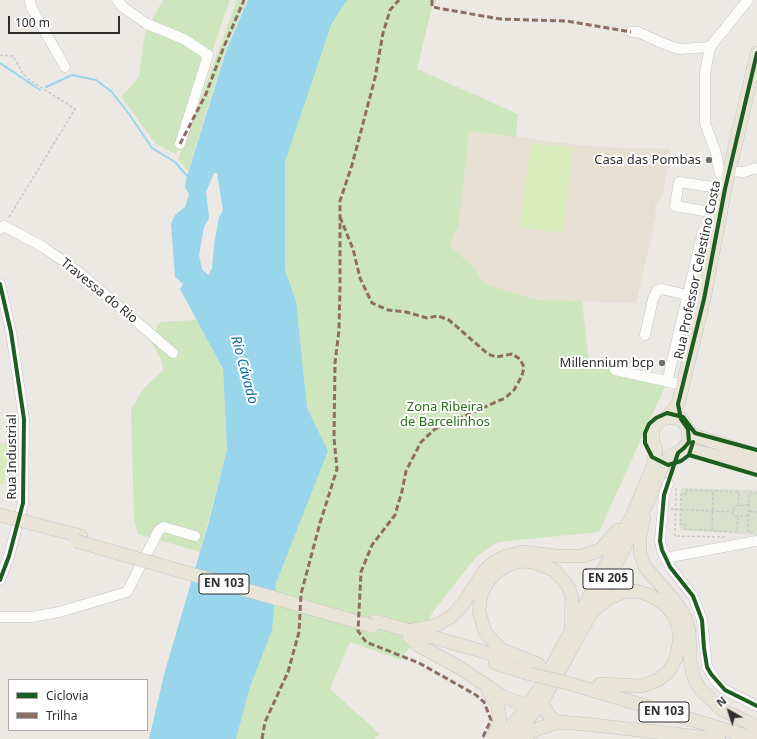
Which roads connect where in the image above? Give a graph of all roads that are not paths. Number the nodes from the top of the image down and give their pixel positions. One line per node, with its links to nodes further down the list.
1 (30, 0): 7 (street)
2 (117, 0): 8 (street)
3 (748, 0): 5 (street)
4 (631, 32): 5 (street)
5 (710, 47): 10 (street)
6 (757, 53): 10 (main road, Rua Professor Celestino Costa)
7 (65, 67)
8 (180, 144)
9 (757, 168): 10 (street)
10 (727, 180): 11 (main road, Rua Professor Celestino Costa); 11 (street)
11 (722, 214): 13 (main road, Rua Professor Celestino Costa)
12 (2, 228): 18 (street, Travessa do Rio)
13 (718, 234): 15 (street, Rua Professor Celestino Costa); 16 (main road, Rua Professor Celestino Costa)
14 (0, 284): 38 (street, Rua Industrial)
15 (687, 295): 16 (street); 17 (street); 20 (street, Rua Professor Celestino Costa)
16 (704, 299): 21 (main road, Rua Professor Celestino Costa)
17 (645, 334)
18 (173, 353)
19 (615, 370): 20 (street)
20 (667, 382): 21 (street)
21 (683, 385): 22 (main road, Rua Professor Celestino Costa)
22 (678, 404): 23 (main road, Rua Professor Celestino Costa); 24 (main road)
23 (667, 417): 24 (main road); 27 (main road)
24 (681, 419): 25 (main road)
25 (689, 434): 26 (main road); 28 (main road)
26 (684, 448): 29 (main road); 30 (main road)
27 (656, 450): 29 (main road); 33 (main road, EN 205)
28 (757, 455)
29 (670, 461): 32 (main road, EN 205)
30 (757, 467)
31 (672, 486): 37 (street)
32 (648, 501): 39 (main road, EN 205); 50 (main road)
33 (633, 514): 41 (main road, EN 205); 42 (main road)
34 (5, 519): 42 (main road, EN 103, bridge)
35 (195, 536): 40 (street)
36 (757, 541): 37 (street)
37 (665, 558): 48 (street)
38 (0, 580)
39 (591, 613): 45 (main road, EN 103); 47 (main road, EN 205)
40 (0, 617)
41 (570, 632): 43 (main road); 47 (main road, EN 205)
42 (409, 634): 43 (main road, EN 103); 46 (main road)
43 (535, 671): 44 (main road, EN 103, bridge)
44 (572, 681): 45 (main road, EN 103); 57 (main road, EN 103)
45 (600, 684): 51 (main road, EN 103)
46 (486, 687): 47 (main road); 52 (main road)
47 (536, 703): 49 (main road); 53 (main road, EN 205); 54 (main road, EN 205)
48 (757, 706)
49 (558, 722): 55 (main road, EN 103); 56 (main road, EN 103)
50 (757, 727)
51 (757, 732)
52 (490, 739)
53 (498, 739)
54 (512, 739)
55 (520, 739)
56 (719, 739)
57 (757, 739)

